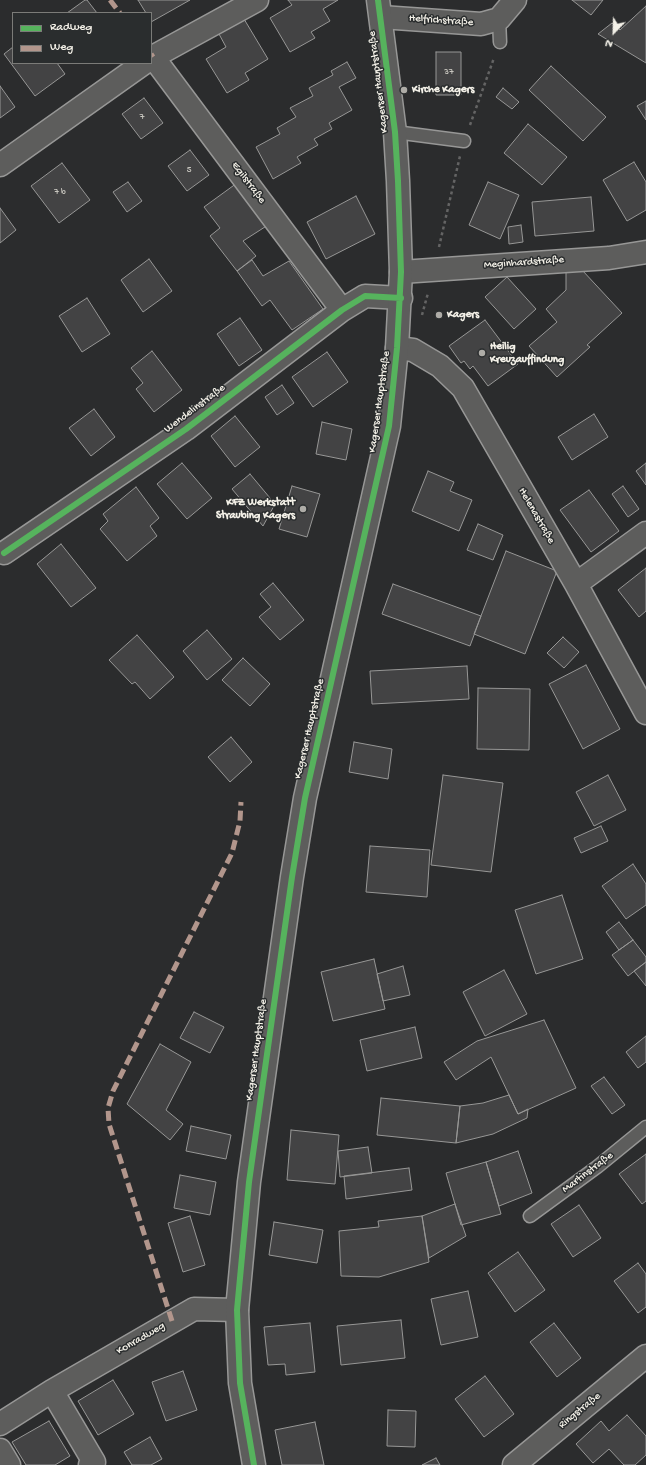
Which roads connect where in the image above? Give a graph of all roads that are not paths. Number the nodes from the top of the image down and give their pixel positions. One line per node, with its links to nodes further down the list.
1 (257, 0): 6 (street)
2 (515, 0): 4 (street)
3 (380, 9): 4 (street, Helfrichstraße); 9 (street, Kagerser Hauptstraße)
4 (499, 19): 5 (lane)
5 (500, 42)
6 (152, 58)
7 (152, 62): 15 (street, Egilstraße)
8 (143, 64): 11 (street)
9 (395, 132): 10 (lane); 13 (street, Kagerser Hauptstraße)
10 (464, 141)
11 (0, 165)
12 (646, 252): 13 (street, Meginhardstraße)
13 (401, 272): 14 (street, Kagerser Hauptstraße)
14 (401, 298): 15 (street, Wendelinstraße); 16 (street, Kagerser Hauptstraße)
15 (342, 310): 18 (street, Wendelinstraße)
16 (405, 349): 19 (street, Helenastraße); 23 (street, Kagerser Hauptstraße)
17 (646, 533): 19 (street)
18 (4, 552)
19 (576, 584): 20 (street, Helenastraße)
20 (646, 713)
21 (646, 1127): 22 (lane, Martinstraße)
22 (530, 1216)
23 (237, 1310): 25 (street, Konradweg); 30 (street, Kagerser Hauptstraße)
24 (646, 1356): 31 (street, Ringstraße)
25 (52, 1391): 26 (street, Konradweg); 29 (street)
26 (0, 1424)
27 (0, 1450): 28 (street)
28 (9, 1465)
29 (90, 1465)
30 (254, 1465)
31 (514, 1465)

